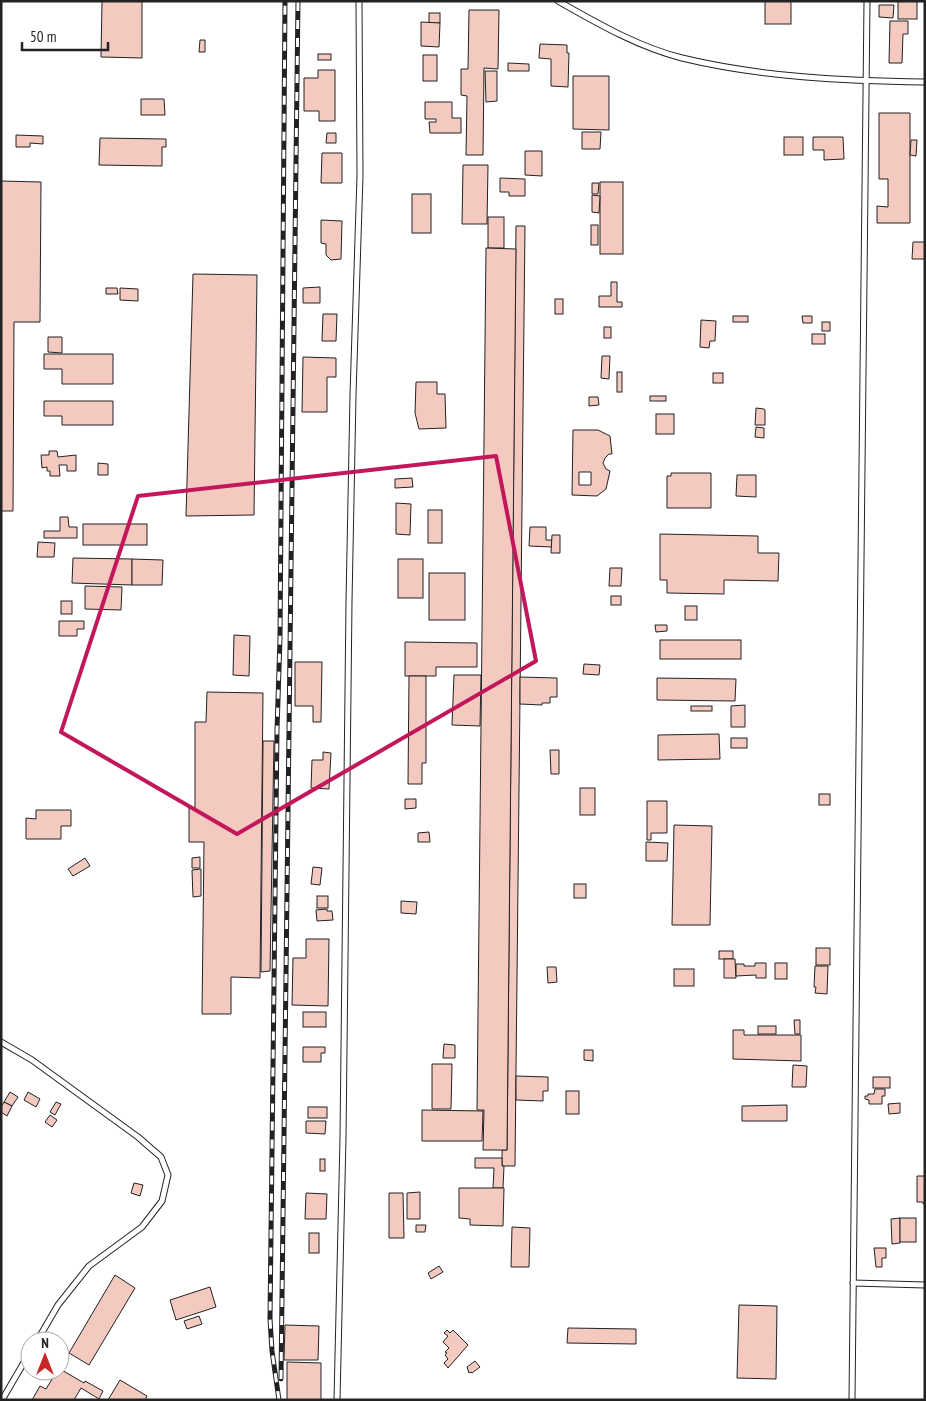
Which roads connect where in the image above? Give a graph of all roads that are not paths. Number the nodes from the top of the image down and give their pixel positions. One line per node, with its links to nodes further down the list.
1 (359, 1): 12 (lane)
2 (558, 1): 4 (lane)
3 (867, 1): 4 (lane)
4 (865, 81): 5 (lane); 7 (lane)
5 (925, 82)
6 (1, 1042): 9 (lane)
7 (853, 1283): 8 (lane); 13 (lane)
8 (925, 1285)
9 (43, 1331)
10 (20, 1369): 11 (lane)
11 (2, 1400)
12 (337, 1400)
13 (852, 1400)

